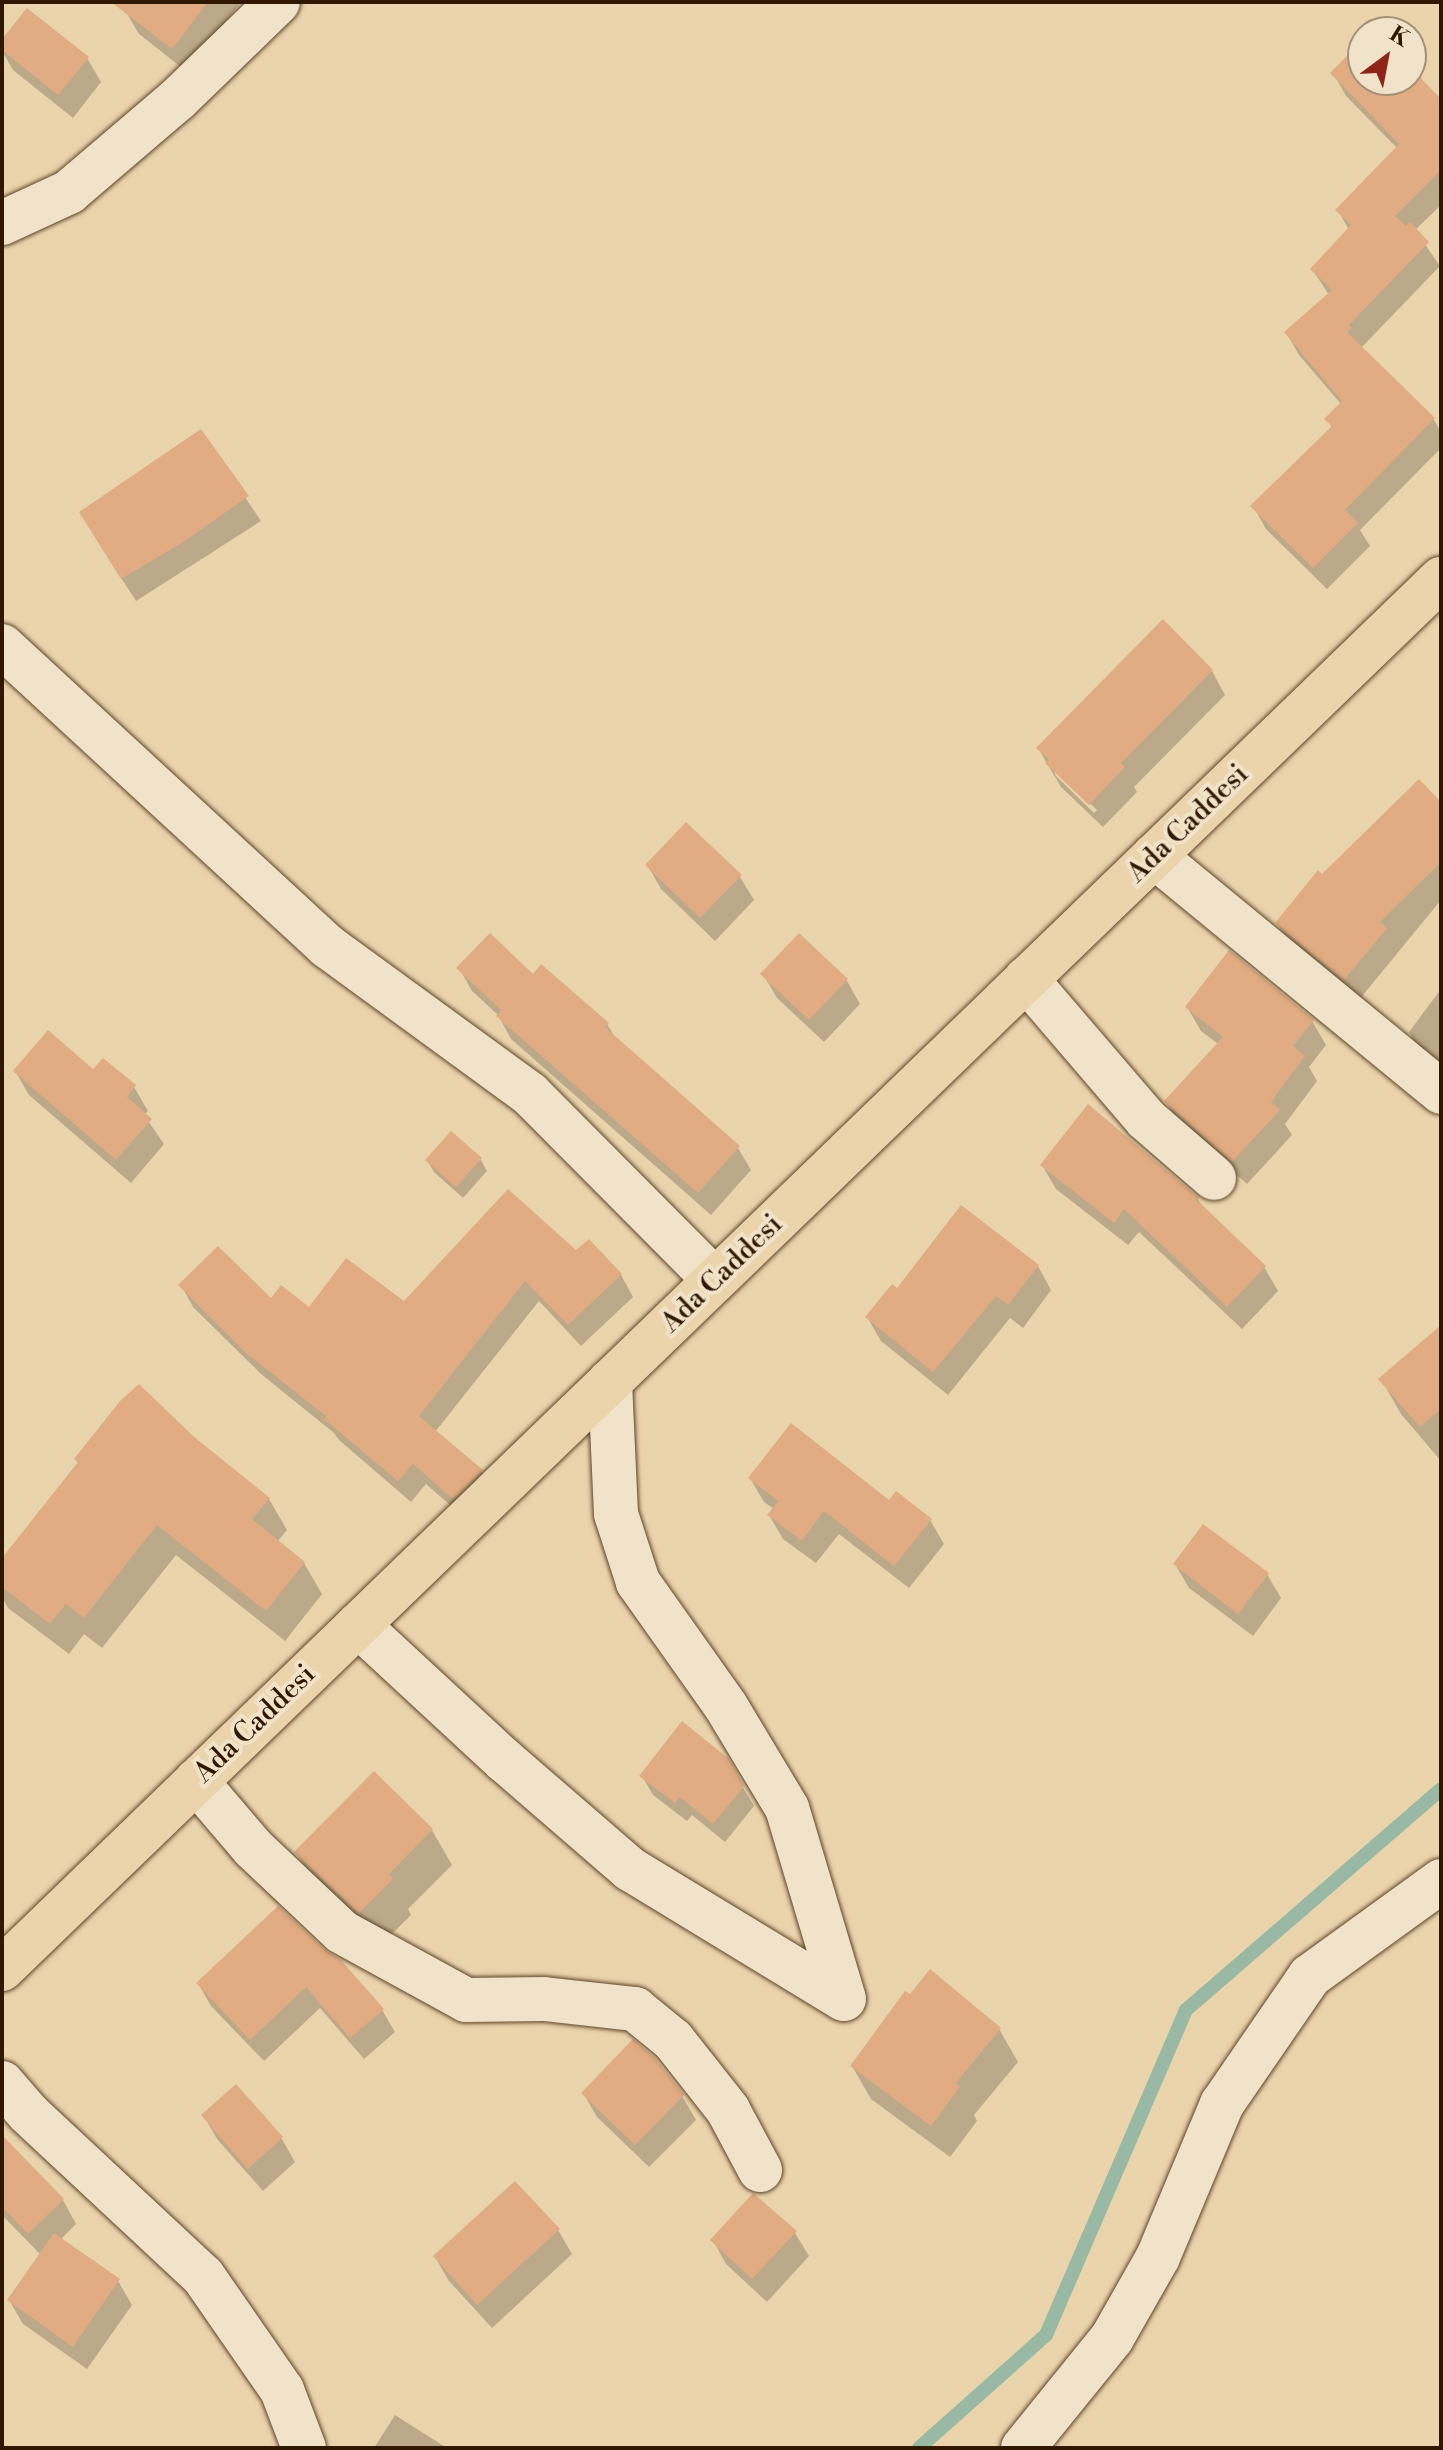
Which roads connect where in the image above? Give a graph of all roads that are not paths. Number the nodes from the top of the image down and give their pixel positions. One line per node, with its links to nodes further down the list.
1 (278, 2): 2 (street)
2 (2, 223)
3 (1441, 579): 5 (main road, Ada Caddesi)
4 (2, 646): 9 (street)
5 (1154, 856): 6 (main road, Ada Caddesi); 7 (street)
6 (1026, 979): 8 (street); 9 (main road, Ada Caddesi)
7 (1441, 1092)
8 (1214, 1178)
9 (715, 1280): 10 (main road, Ada Caddesi)
10 (610, 1381): 11 (main road, Ada Caddesi); 11 (street)
11 (358, 1625): 12 (main road, Ada Caddesi)
12 (196, 1781): 14 (main road, Ada Caddesi); 16 (street)
13 (1441, 1881): 18 (street)
14 (2, 1969)
15 (2, 2083): 17 (street)
16 (760, 2170)
17 (304, 2448)
18 (1023, 2448)

